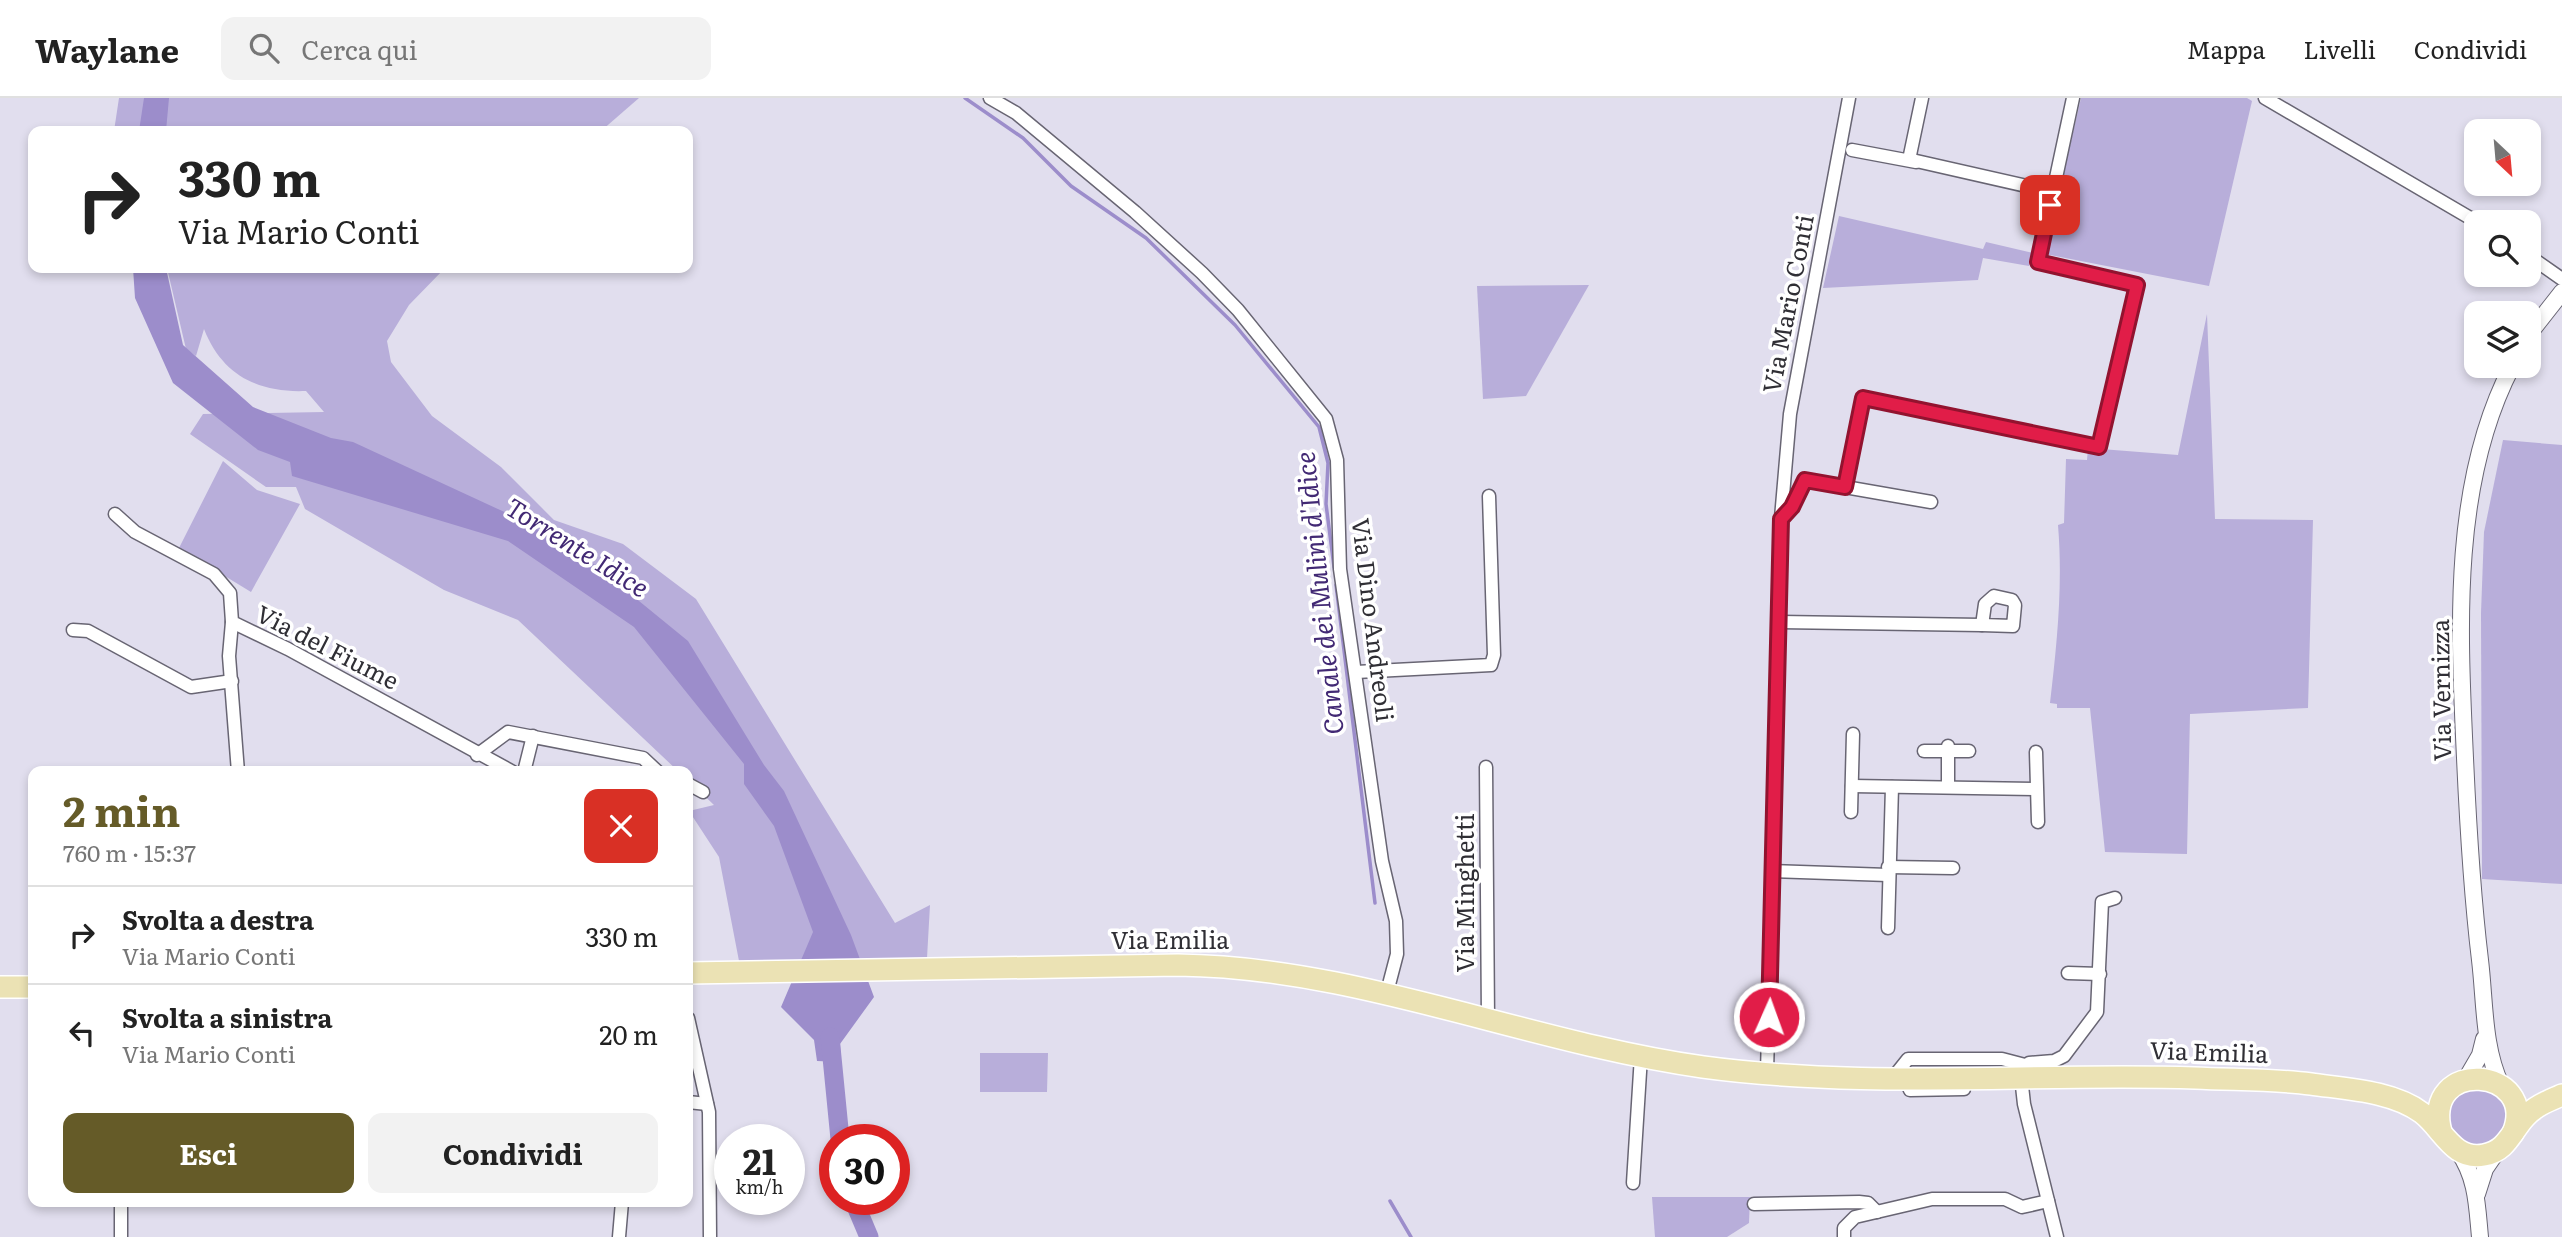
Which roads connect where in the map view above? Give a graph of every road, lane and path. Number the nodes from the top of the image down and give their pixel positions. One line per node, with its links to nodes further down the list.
1 (990, 98): 24 (street, Via Dino Andreoli)
2 (1849, 98): 19 (street, Via Mario Conti)
3 (1922, 98): 7 (street)
4 (2073, 98): 8 (street)
5 (2265, 98): 9 (street)
6 (1852, 150): 7 (street)
7 (1916, 162): 8 (street)
8 (2053, 192): 15 (street)
9 (2464, 214)
10 (2541, 264): 11 (street)
11 (2562, 279)
12 (2562, 292): 13 (street)
13 (2541, 319)
14 (2507, 378): 58 (street, Via Vernizza)
15 (1845, 487): 17 (street); 19 (street)
16 (1489, 496): 24 (street)
17 (1931, 502)
18 (115, 514): 20 (street, Via del Fiume)
19 (1781, 519): 21 (street, Via Mario Conti)
20 (232, 622): 25 (street); 32 (street, Via del Fiume)
21 (1780, 622): 22 (street); 48 (street, Via Mario Conti)
22 (1982, 625)
23 (73, 630): 25 (street)
24 (1356, 672): 56 (street, Via Dino Andreoli)
25 (232, 681): 33 (street)
26 (1853, 734): 38 (street)
27 (533, 736): 32 (street); 35 (street); 36 (street)
28 (1948, 749): 29 (street); 30 (street); 41 (street)
29 (1924, 751)
30 (1969, 751)
31 (2036, 752): 42 (street)
32 (477, 755): 34 (street, Via del Fiume)
33 (238, 766)
34 (500, 766)
35 (526, 766)
36 (652, 766)
37 (1486, 767): 57 (street, Via Minghetti)
38 (1852, 786): 40 (street); 44 (street)
39 (693, 787): 43 (street)
40 (1892, 787): 41 (street); 47 (street)
41 (1948, 787): 42 (street)
42 (2036, 789): 45 (street)
43 (703, 792)
44 (1851, 812)
45 (2038, 822)
46 (1952, 868): 47 (street)
47 (1888, 871): 48 (street); 50 (street)
48 (1774, 872): 63 (street, Via Mario Conti)
49 (2115, 898): 53 (street)
50 (1888, 928)
51 (693, 973): 56 (main road, Via Emilia)
52 (2068, 973): 53 (street)
53 (2100, 974): 60 (street)
54 (0, 987): 55 (main road)
55 (28, 987)
56 (1386, 996): 57 (main road, Via Emilia)
57 (1488, 1019): 61 (main road, Via Emilia)
58 (2486, 1019): 66 (street, Via Vernizza); 67 (street, Via Vernizza)
59 (693, 1041): 71 (street)
60 (2070, 1051): 62 (street, Via Emilia); 64 (street)
61 (1641, 1056): 63 (main road, Via Emilia); 75 (street)
62 (2023, 1071): 64 (main road, Via Emilia); 65 (main road, Via Emilia); 65 (street, Via Emilia); 77 (street)
63 (1767, 1073): 65 (main road, Via Emilia)
64 (2087, 1076): 69 (main road, Via Emilia)
65 (1899, 1079)
66 (2457, 1085): 67 (main road, Via Emilia); 69 (main road, Via Emilia); 72 (main road)
67 (2504, 1088): 68 (main road, Via Emilia); 73 (main road)
68 (2562, 1095): 73 (main road, Via Emilia)
69 (2395, 1100): 72 (main road, Via Emilia)
70 (693, 1103): 71 (street)
71 (707, 1104): 84 (street)
72 (2441, 1132): 74 (main road, Via Emilia)
73 (2505, 1143): 74 (main road); 76 (street)
74 (2458, 1151): 76 (street)
75 (1633, 1182)
76 (2477, 1194): 87 (street)
77 (2048, 1201): 81 (street); 86 (street)
78 (1754, 1204): 81 (street)
79 (121, 1207): 82 (street)
80 (622, 1207): 83 (street)
81 (1877, 1212): 85 (street)
82 (121, 1237)
83 (619, 1237)
84 (710, 1237)
85 (1844, 1237)
86 (2057, 1237)
87 (2480, 1237)

